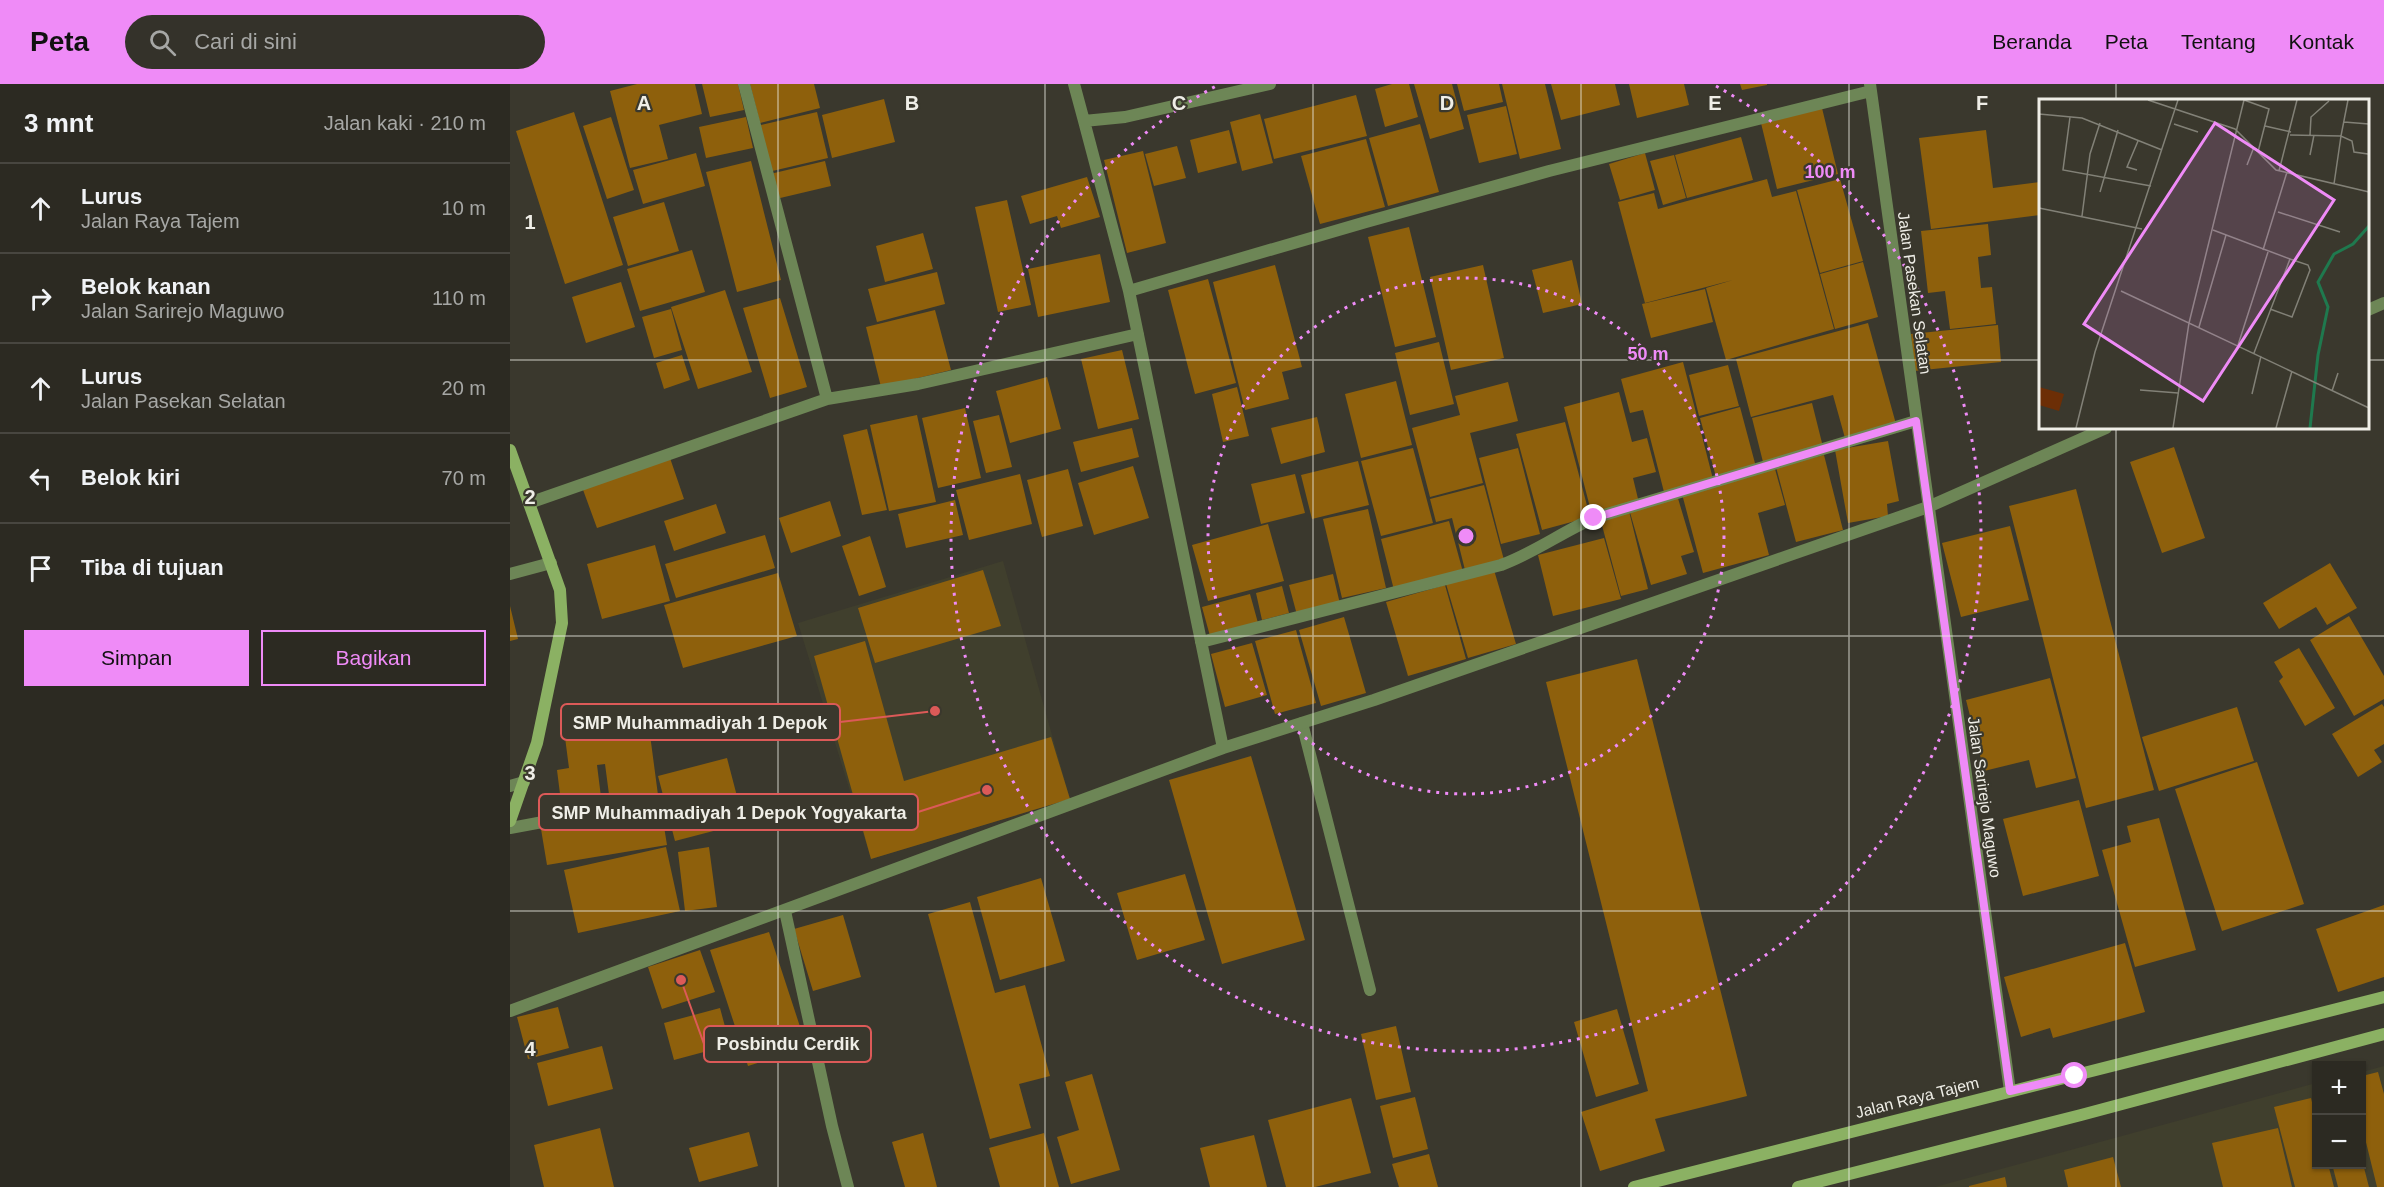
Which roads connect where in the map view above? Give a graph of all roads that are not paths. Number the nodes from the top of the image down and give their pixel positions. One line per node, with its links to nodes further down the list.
1 (744, 84): 10 (street)
2 (1074, 84): 5 (street)
3 (1270, 84): 5 (street)
4 (1870, 88): 6 (street); 11 (street, Jalan Pasekan Selatan)
5 (1084, 121): 6 (street)
6 (1129, 291): 9 (street)
7 (2384, 303): 8 (street)
8 (2369, 309)
9 (1138, 334): 10 (street); 18 (street)
10 (827, 399): 14 (street)
11 (1916, 421): 15 (street, Jalan Pasekan Selatan); 18 (street)
12 (2104, 429): 15 (street)
13 (510, 450): 14 (main road)
14 (529, 503): 16 (main road)
15 (1928, 507): 19 (street); 31 (street, Jalan Sarirejo Maguwo)
16 (550, 563): 17 (street); 21 (main road)
17 (510, 574)
18 (1201, 642): 20 (street)
19 (1302, 723): 20 (street); 27 (street)
20 (1223, 748): 26 (street)
21 (524, 782): 22 (street); 24 (main road)
22 (510, 786)
23 (650, 801): 25 (street)
24 (510, 821)
25 (510, 828)
26 (785, 911): 29 (street); 32 (street)
27 (1370, 990)
28 (2384, 997): 31 (main road, Jalan Raya Tajem)
29 (510, 1011)
30 (2384, 1034): 34 (main road)
31 (2010, 1091): 33 (main road, Jalan Raya Tajem)
32 (848, 1187)
33 (1634, 1187)
34 (1798, 1187)

